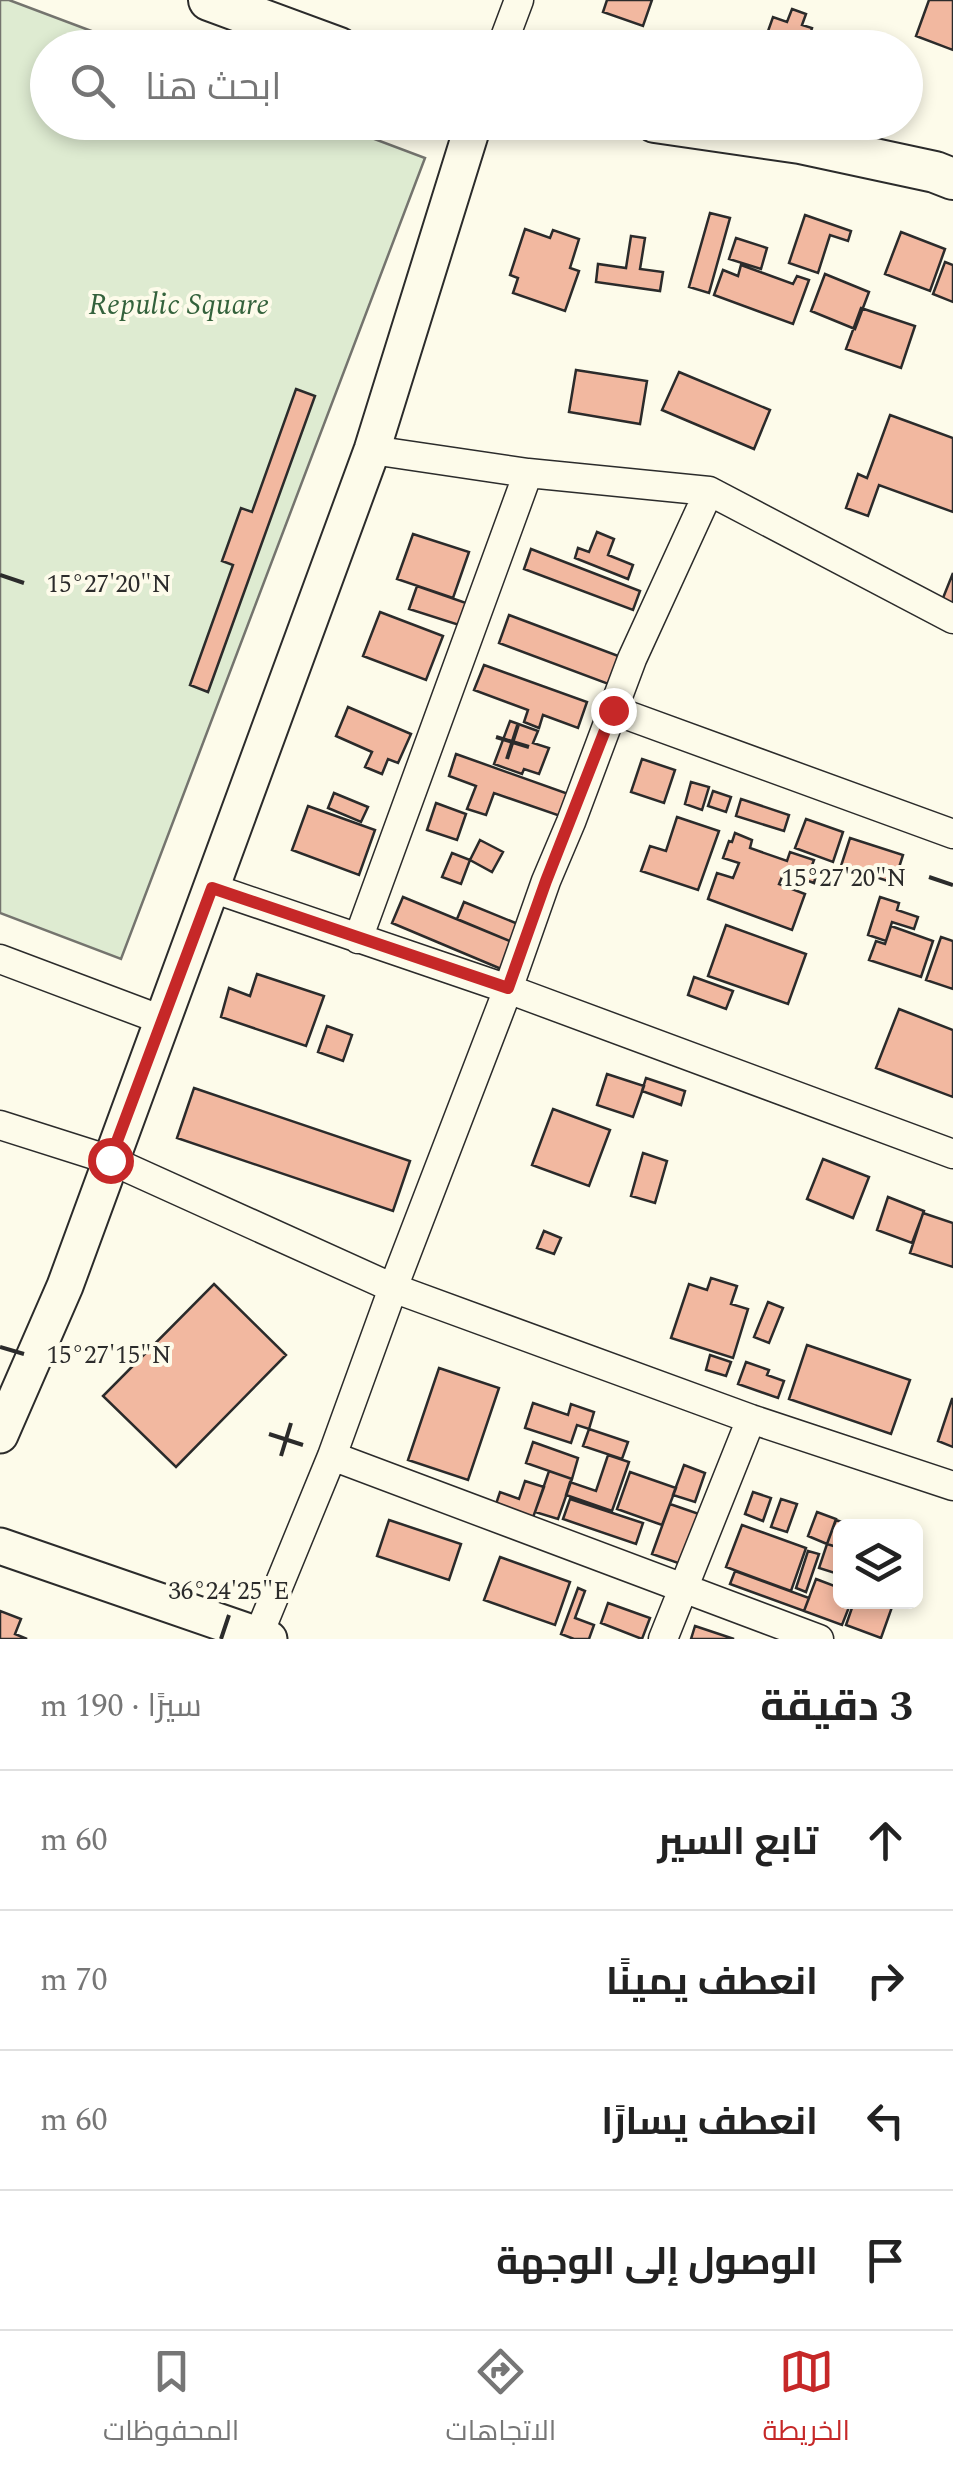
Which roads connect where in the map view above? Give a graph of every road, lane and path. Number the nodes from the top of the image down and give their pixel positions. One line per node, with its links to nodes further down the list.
1 (209, 0): 3 (main road)
2 (518, 0): 4 (street)
3 (290, 30)
4 (507, 30)
5 (468, 140): 8 (street)
6 (773, 140): 7 (main road)
7 (953, 179)
8 (372, 450): 9 (street); 14 (street)
9 (528, 473): 10 (street); 15 (street)
10 (709, 491): 11 (street); 12 (street)
11 (953, 620)
12 (613, 710): 13 (street); 17 (street)
13 (953, 834)
14 (212, 888): 15 (street); 18 (street)
15 (358, 939): 17 (street)
16 (0, 960): 18 (street)
17 (508, 988): 20 (street); 22 (street)
18 (162, 1020): 21 (street)
19 (0, 1125): 21 (street)
20 (953, 1154)
21 (110, 1160): 22 (street); 24 (street)
22 (393, 1288): 23 (street); 25 (street)
23 (751, 1420): 26 (street); 28 (street)
24 (0, 1435)
25 (332, 1456): 28 (street); 29 (street)
26 (953, 1486)
27 (0, 1546): 29 (street)
28 (683, 1590): 30 (street); 31 (street)
29 (264, 1637)
30 (663, 1639)
31 (819, 1639)

